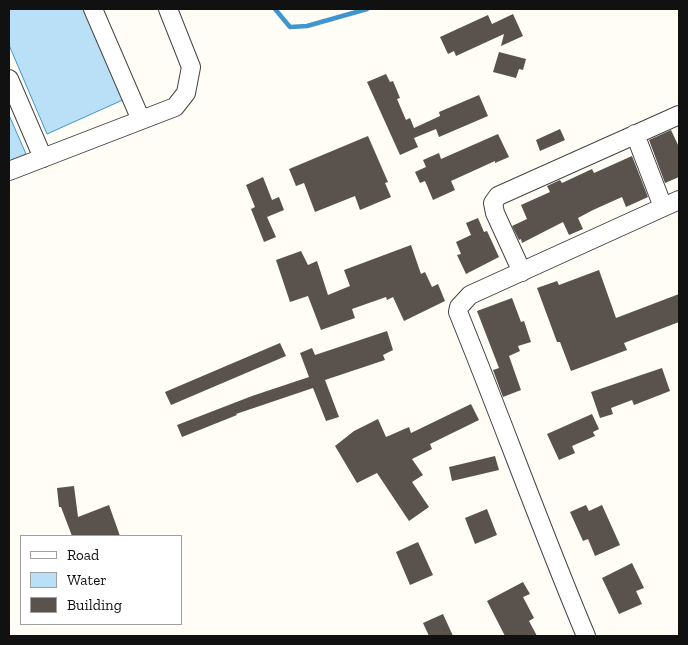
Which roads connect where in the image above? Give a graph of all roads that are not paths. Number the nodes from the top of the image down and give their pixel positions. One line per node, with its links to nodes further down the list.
1 (93, 9): 5 (street)
2 (168, 9): 5 (street)
3 (9, 79): 7 (street)
4 (679, 115): 6 (street)
5 (142, 120): 7 (street)
6 (636, 134): 9 (street); 10 (street)
7 (43, 158): 8 (street)
8 (9, 171)
9 (671, 204): 10 (street)
10 (522, 272): 11 (street)
11 (586, 636)

